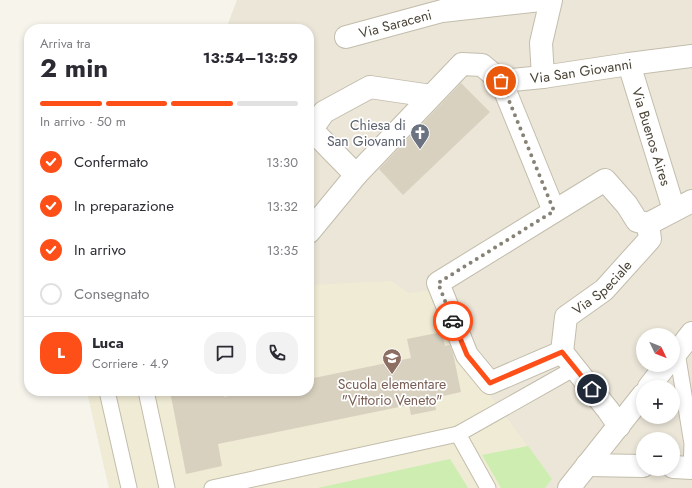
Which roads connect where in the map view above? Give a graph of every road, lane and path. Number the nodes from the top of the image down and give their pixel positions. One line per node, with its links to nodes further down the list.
1 (541, 0): 3 (street, Via Saraceni)
2 (551, 0): 6 (street)
3 (346, 37)
4 (692, 56): 5 (street, Via San Giovanni)
5 (629, 64): 6 (street, Via San Giovanni); 12 (street, Via Buenos Aires)
6 (543, 77): 7 (street, Via San Giovanni)
7 (501, 81): 8 (street); 13 (street)
8 (431, 96): 9 (street); 11 (street)
9 (314, 126)
10 (314, 136): 11 (street)
11 (356, 175): 15 (street)
12 (683, 205): 14 (street)
13 (554, 211): 14 (street); 18 (street)
14 (648, 224): 18 (street, Via Speciale)
15 (314, 226)
16 (692, 333): 17 (street)
17 (680, 348)
18 (568, 360): 25 (street); 26 (lane)
19 (661, 372): 21 (street)
20 (675, 372): 29 (lane)
21 (655, 380)
22 (108, 396): 30 (lane)
23 (147, 396): 31 (lane)
24 (636, 404): 25 (street)
25 (618, 426): 27 (street)
26 (458, 434): 32 (lane); 33 (lane)
27 (588, 465): 28 (street); 34 (street)
28 (636, 466)
29 (685, 468)
30 (129, 488)
31 (167, 488)
32 (212, 488)
33 (488, 488)
34 (569, 488)

